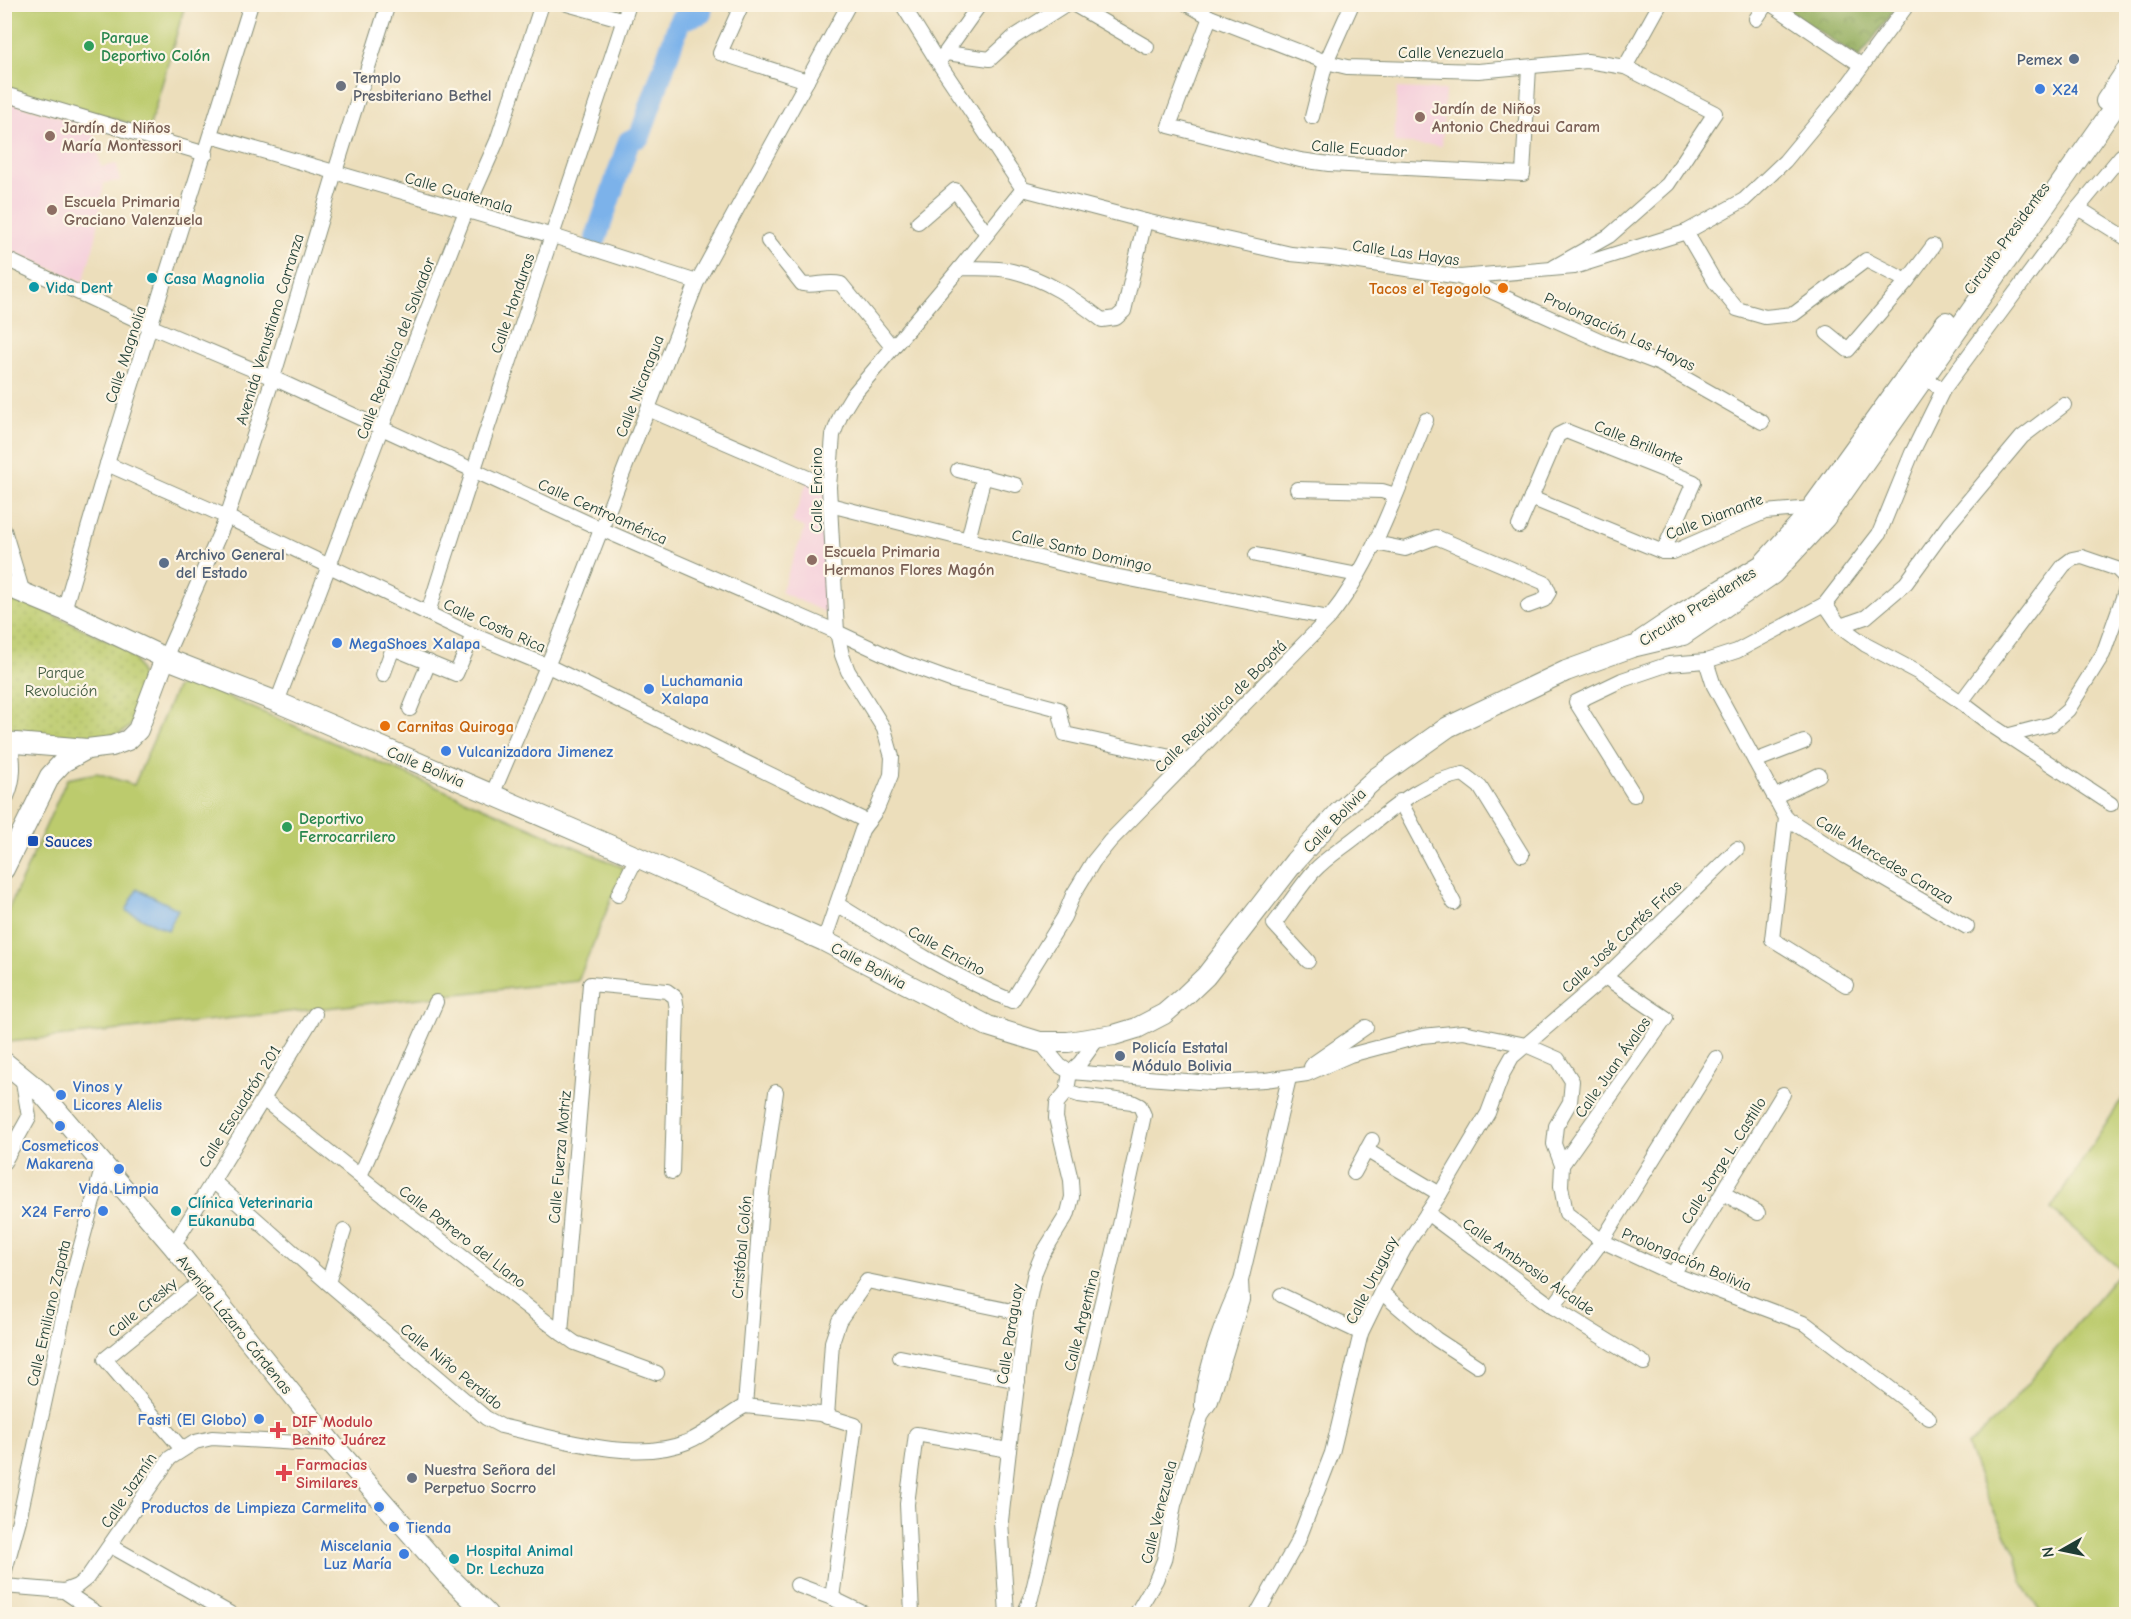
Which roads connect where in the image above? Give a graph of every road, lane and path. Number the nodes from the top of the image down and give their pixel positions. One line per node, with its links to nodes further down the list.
1 (251, 4): 32 (street, Calle Magnolia)
2 (388, 4): 35 (street, Avenida Venustiano Carranza)
3 (542, 4): 38 (street, Calle República del Salvador)
4 (567, 4): 19 (street)
5 (629, 4): 19 (street, Calle Honduras)
6 (742, 4): 28 (street)
7 (849, 4): 28 (street, Calle Nicaragua)
8 (902, 4): 22 (street)
9 (980, 4): 22 (street)
10 (1066, 4): 22 (street)
11 (1073, 4): 21 (street)
12 (1187, 4): 18 (street, Calle Venezuela)
13 (1352, 4): 23 (street)
14 (1660, 4): 25 (street)
15 (1766, 4): 20 (street)
16 (1771, 4): 24 (street)
17 (1908, 4): 24 (street, Calle Las Hayas)
18 (1210, 17): 23 (street, Calle Venezuela); 26 (street, Calle Ecuador)
19 (624, 20): 43 (street, Calle Honduras)
20 (1756, 20)
21 (1147, 47)
22 (942, 58): 36 (street)
23 (1326, 62): 26 (street, Calle Venezuela); 31 (street)
24 (1861, 65): 41 (street, Calle Las Hayas)
25 (1624, 67): 26 (street, Calle Venezuela); 49 (street, Calle Venezuela)
26 (1529, 68)
27 (2127, 71): 74 (main road, Circuito Presidentes)
28 (807, 81): 52 (street, Calle Nicaragua)
29 (2127, 92): 56 (main road, Circuito Presidentes)
30 (4, 94): 33 (street)
31 (1312, 117)
32 (211, 136): 33 (street, Calle Magnolia); 35 (street, Calle Guatemala)
33 (206, 154): 53 (street, Calle Magnolia)
34 (2121, 156): 37 (street)
35 (335, 172): 38 (street, Calle Guatemala); 57 (street, Avenida Venustiano Carranza)
36 (1023, 189): 39 (street, Calle Las Hayas); 42 (street, Calle Encino)
37 (2078, 208): 44 (street); 58 (street)
38 (466, 211): 43 (street, Calle Guatemala); 63 (street, Calle República del Salvador)
39 (1145, 221): 48 (street); 50 (street, Calle Las Hayas)
40 (918, 222): 42 (street)
41 (1686, 232): 49 (street, Calle Las Hayas); 51 (street)
42 (987, 234): 48 (street, Calle Encino)
43 (553, 236): 52 (street, Calle Guatemala); 65 (street, Calle Honduras)
44 (2127, 238)
45 (768, 241): 55 (street)
46 (1933, 246): 51 (street)
47 (4, 258): 53 (street, Calle Centroamérica)
48 (960, 268): 55 (street, Calle Encino)
49 (1552, 268): 50 (street, Calle Las Hayas)
50 (1460, 277): 62 (street, Prolongación Las Hayas)
51 (1907, 281): 54 (street)
52 (697, 282): 60 (street, Calle Nicaragua)
53 (152, 327): 57 (street, Calle Centroamérica); 64 (street, Calle Magnolia)
54 (1827, 333)
55 (893, 348): 69 (street, Calle Encino)
56 (1924, 376): 58 (street); 96 (main road, Circuito Presidentes)
57 (273, 378): 63 (street, Calle Centroamérica); 75 (street, Avenida Venustiano Carranza)
58 (1943, 390): 88 (street)
59 (2064, 405): 93 (street)
60 (648, 409): 69 (street); 77 (street, Calle Nicaragua)
61 (1426, 420): 71 (street, Calle República de Bogotá)
62 (1762, 422)
63 (381, 429): 65 (street, Calle Centroamérica); 83 (street, Calle República del Salvador)
64 (107, 464): 75 (street, Calle Costa Rica); 90 (street, Calle Magnolia)
65 (472, 470): 77 (street, Calle Centroamérica); 91 (street, Calle Honduras)
66 (958, 470): 67 (street)
67 (984, 476): 68 (street); 79 (street)
68 (1016, 485)
69 (829, 487): 73 (street, Calle Encino)
70 (1297, 489): 71 (street)
71 (1395, 495): 80 (street, Calle República de Bogotá)
72 (1531, 498): 76 (street); 81 (street, Calle Diamante); 81 (street, Calle Brillante)
73 (830, 505): 79 (street, Calle Santo Domingo); 94 (street, Calle Encino)
74 (1812, 508): 81 (street, Calle Diamante); 96 (main road, Circuito Presidentes)
75 (226, 517): 83 (street, Calle Costa Rica); 98 (street, Avenida Venustiano Carranza)
76 (1519, 526)
77 (601, 529): 94 (street, Calle Centroamérica); 101 (street, Calle Nicaragua)
78 (4, 530): 87 (street)
79 (968, 540): 92 (street, Calle Santo Domingo)
80 (1375, 543): 84 (street, Calle República de Bogotá); 89 (street)
81 (1663, 552)
82 (1256, 555): 84 (street)
83 (328, 565): 91 (street, Calle Costa Rica); 105 (street, Calle República del Salvador)
84 (1358, 575): 92 (street, Calle República de Bogotá)
85 (4, 585): 87 (main road, Calle Bolivia)
86 (2127, 587): 106 (street); 108 (street)
87 (23, 593): 90 (main road, Calle Bolivia)
88 (1825, 604): 93 (street); 99 (street)
89 (1528, 606)
90 (64, 610): 97 (main road, Calle Bolivia)
91 (428, 613): 95 (street, Calle Costa Rica)
92 (1329, 618): 112 (street, Calle República de Bogotá)
93 (1840, 626): 106 (street)
94 (837, 632): 112 (street, Calle Centroamérica); 122 (street, Calle Encino)
95 (473, 635): 100 (street); 101 (street, Calle Costa Rica)
96 (1632, 647): 126 (main road, Calle Bolivia)
97 (144, 648): 98 (main road, Calle Bolivia); 104 (main road)
98 (165, 658): 102 (main road, Calle Bolivia); 104 (main road)
99 (1707, 661): 113 (street, Calle Mercedes Caraza); 116 (street)
100 (429, 662): 103 (street); 107 (street)
101 (546, 665): 115 (street, Calle Nicaragua); 122 (street, Calle Costa Rica)
102 (192, 669): 104 (main road); 105 (main road, Calle Bolivia)
103 (383, 675)
104 (154, 687): 111 (main road)
105 (277, 702): 115 (main road, Calle Bolivia)
106 (1961, 702): 108 (street)
107 (410, 709)
108 (2006, 736): 120 (street)
109 (6, 742): 111 (main road); 117 (main road)
110 (1804, 742): 113 (street)
111 (87, 749): 127 (main road)
112 (1189, 761): 137 (street, Calle República de Bogotá)
113 (1755, 761): 118 (street, Calle Mercedes Caraza)
114 (1819, 775): 118 (street)
115 (492, 795): 125 (main road, Calle Bolivia)
116 (1634, 795)
117 (4, 796)
118 (1774, 797): 121 (street, Calle Mercedes Caraza)
119 (1400, 801): 124 (street); 128 (street); 130 (street)
120 (2111, 804)
121 (1786, 818): 132 (street, Calle Mercedes Caraza); 136 (street)
122 (868, 822): 131 (street, Calle Encino)
123 (1737, 849): 135 (street, Calle José Cortés Frías)
124 (1522, 855)
125 (637, 857): 129 (street); 133 (main road, Calle Bolivia)
126 (1295, 861): 128 (street); 141 (main road, Calle Bolivia)
127 (4, 869)
128 (1311, 874): 134 (street)
129 (618, 895)
130 (1454, 903)
131 (837, 904): 133 (street, Calle Encino); 137 (street, Calle Encino)
132 (1967, 927)
133 (825, 941): 142 (main road, Calle Bolivia)
134 (1308, 961)
135 (1605, 977): 143 (street, Calle José Cortés Frías); 156 (street, Calle Juan Ávalos)
136 (1846, 985)
137 (1012, 1001)
138 (436, 1002): 159 (street)
139 (315, 1014): 153 (street, Calle Escuadrón 201)
140 (1366, 1027): 147 (street)
141 (1098, 1038): 142 (main road, Calle Bolivia); 146 (street)
142 (1040, 1042): 146 (street)
143 (1526, 1046): 147 (street, Prolongación Bolivia); 156 (street, Prolongación Bolivia); 162 (street, Calle Uruguay)
144 (1716, 1058): 166 (street)
145 (5, 1062): 148 (main road, Avenida Lázaro Cárdenas)
146 (1070, 1072): 149 (street, Prolongación Bolivia); 150 (street, Calle Paraguay)
147 (1307, 1074): 149 (street, Prolongación Bolivia)
148 (22, 1076): 154 (street); 155 (main road, Avenida Lázaro Cárdenas)
149 (1289, 1078): 201 (street, Calle Venezuela)
150 (1067, 1090): 174 (street, Calle Paraguay); 200 (street, Calle Argentina)
151 (776, 1092): 182 (street, Cristóbal Colón)
152 (1783, 1094): 161 (street, Calle Jorge L. Castillo)
153 (263, 1099): 159 (street, Calle Potrero del Llano); 160 (street, Calle Escuadrón 201)
154 (4, 1161)
155 (103, 1165): 167 (main road, Avenida Lázaro Cárdenas); 189 (street, Calle Emiliano Zapata)
156 (1562, 1165): 166 (street, Prolongación Bolivia)
157 (672, 1172): 175 (street, Calle Fuerza Motriz)
158 (1354, 1173): 162 (street)
159 (360, 1176): 175 (street, Calle Potrero del Llano)
160 (213, 1181): 167 (street, Calle Escuadrón 201); 170 (street, Calle Niño Perdido)
161 (1723, 1193): 164 (street); 168 (street, Calle Jorge L. Castillo)
162 (1440, 1194): 163 (street, Calle Uruguay)
163 (1427, 1213): 171 (street, Calle Uruguay); 173 (street, Calle Ambrosio Alcalde)
164 (1758, 1213)
165 (344, 1231): 170 (street)
166 (1602, 1241): 168 (street, Prolongación Bolivia); 173 (street)
167 (173, 1246): 169 (main road, Avenida Lázaro Cárdenas)
168 (1673, 1274): 184 (street, Prolongación Bolivia)
169 (200, 1281): 185 (main road, Avenida Lázaro Cárdenas); 186 (street, Calle Cresky)
170 (328, 1283): 182 (street, Calle Niño Perdido)
171 (1381, 1292): 176 (street, Calle Uruguay); 179 (street)
172 (1281, 1295): 176 (street)
173 (1553, 1307): 178 (street, Calle Ambrosio Alcalde)
174 (1026, 1314): 181 (street, Calle Paraguay); 183 (street)
175 (561, 1333): 180 (street, Calle Potrero del Llano)
176 (1361, 1333): 202 (street, Calle Uruguay)
177 (900, 1357): 181 (street)
178 (1644, 1363)
179 (1477, 1366)
180 (657, 1374)
181 (1018, 1381): 187 (street, Calle Paraguay)
182 (745, 1406): 183 (street)
183 (828, 1417): 193 (street)
184 (1929, 1418)
185 (333, 1445): 186 (street, Calle Jazmín); 196 (main road, Avenida Lázaro Cárdenas)
186 (182, 1449): 188 (street, Calle Jazmín)
187 (1009, 1450): 198 (street); 199 (street, Calle Paraguay)
188 (111, 1546): 192 (street, Calle Jazmín); 195 (street)
189 (4, 1574)
190 (798, 1585): 193 (street)
191 (4, 1586): 192 (street)
192 (64, 1591): 194 (street)
193 (832, 1598): 197 (street)
194 (98, 1614)
195 (231, 1614)
196 (487, 1614)
197 (865, 1614)
198 (912, 1614)
199 (1007, 1614)
200 (1024, 1614)
201 (1136, 1614)
202 (1257, 1614)

